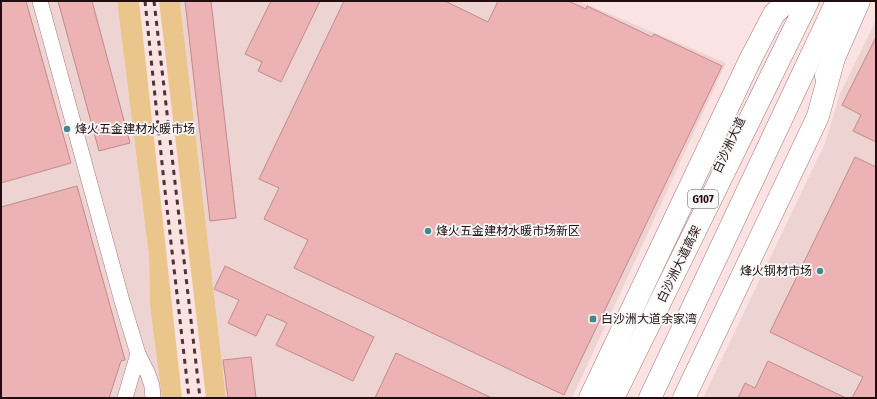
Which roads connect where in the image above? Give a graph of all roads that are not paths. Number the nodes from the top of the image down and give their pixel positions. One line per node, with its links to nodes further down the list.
1 (40, 1): 8 (street)
2 (786, 1): 11 (main road)
3 (800, 1): 12 (main road, 白沙洲大道 / G107)
4 (808, 1): 13 (main road, 白沙洲大道高架)
5 (837, 1): 14 (main road)
6 (859, 1): 7 (main road)
7 (834, 58): 15 (main road); 16 (main road)
8 (138, 354): 9 (street); 10 (street)
9 (125, 398)
10 (153, 398)
11 (590, 398)
12 (608, 398)
13 (613, 398)
14 (650, 398)
15 (672, 398)
16 (684, 398)

